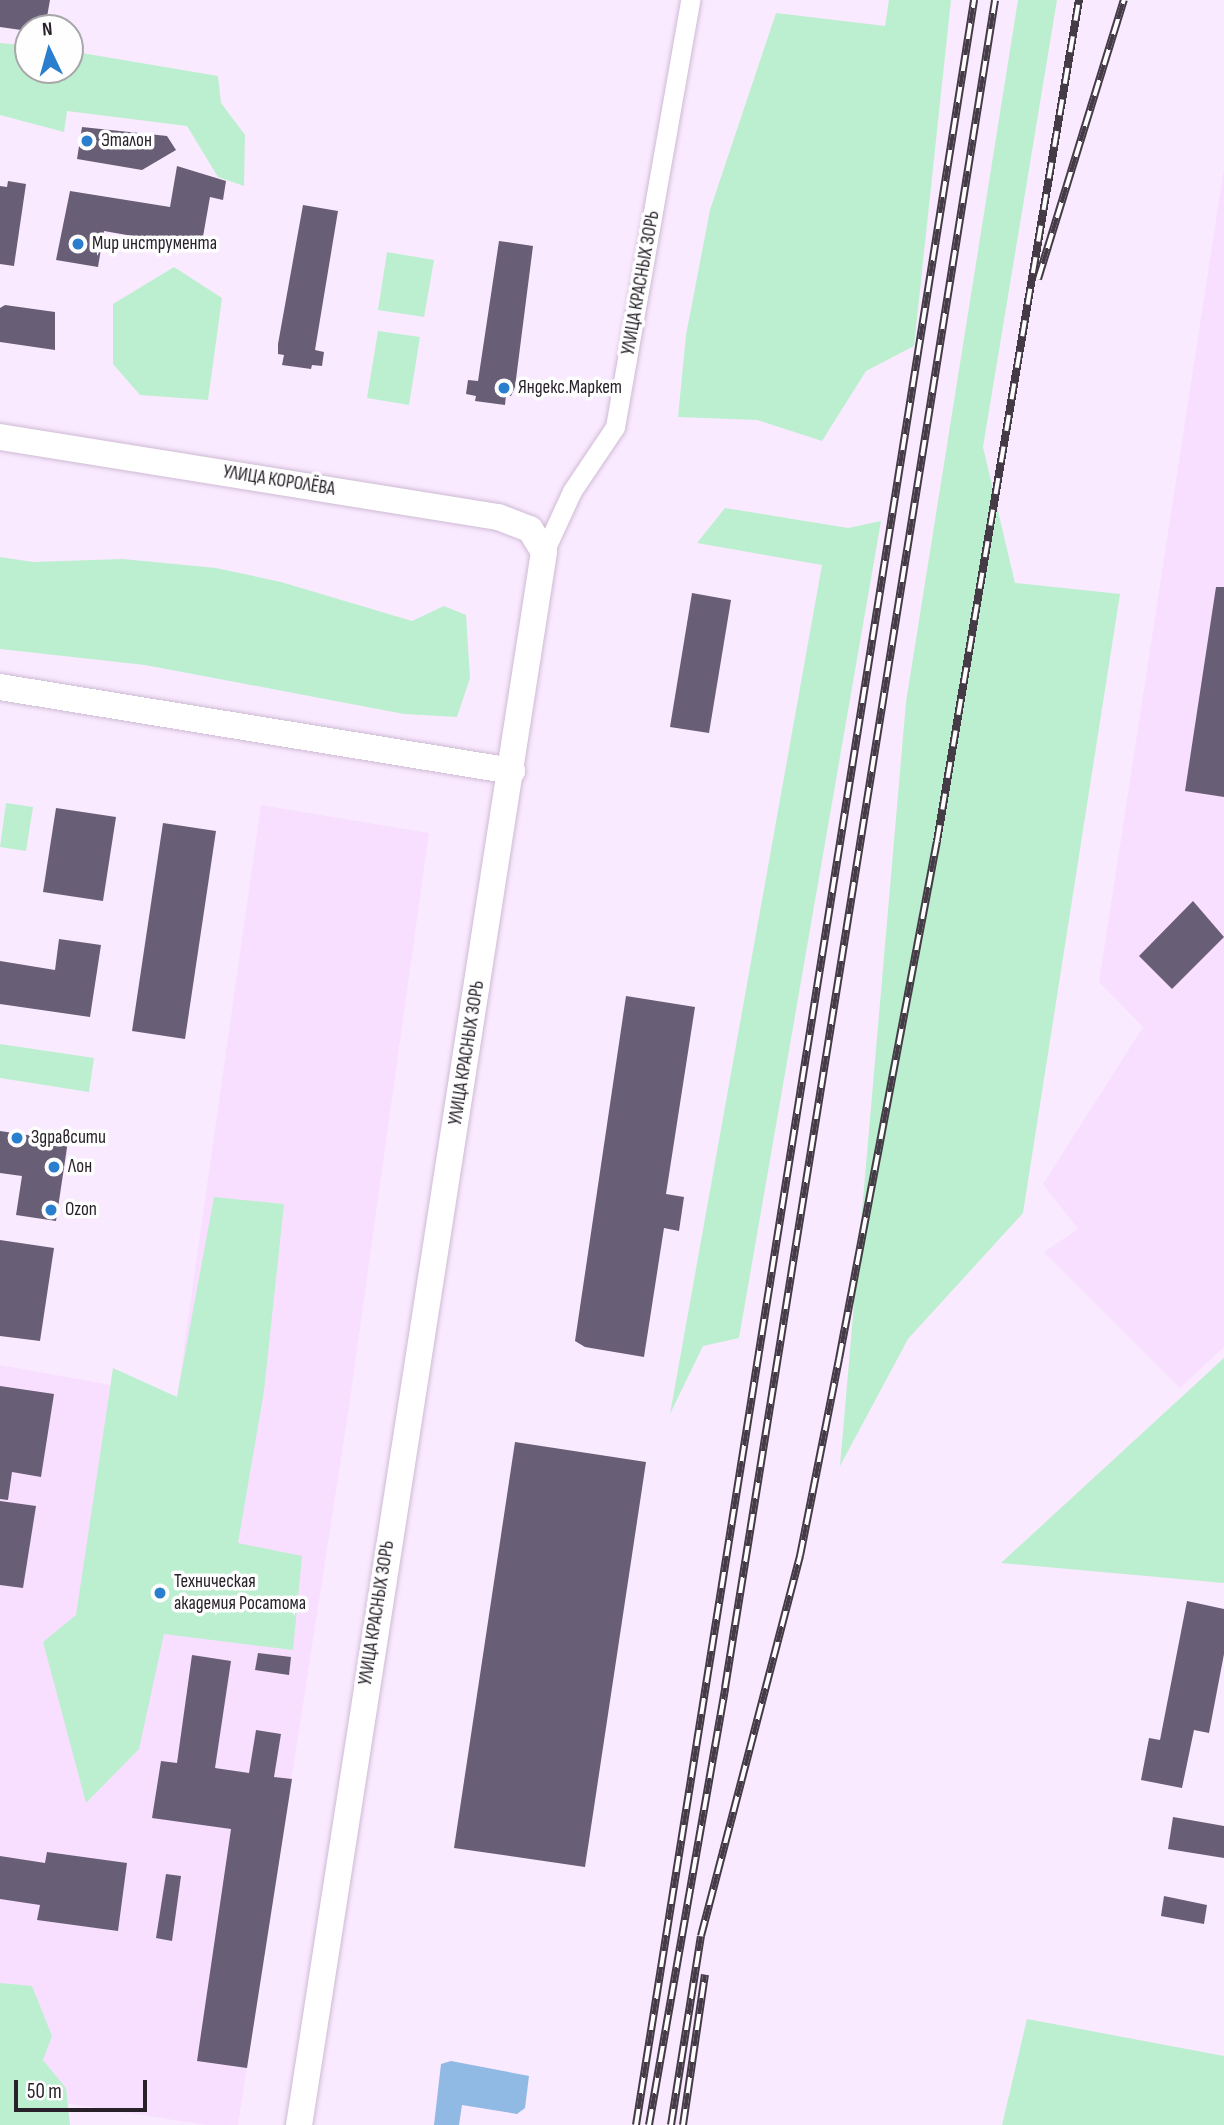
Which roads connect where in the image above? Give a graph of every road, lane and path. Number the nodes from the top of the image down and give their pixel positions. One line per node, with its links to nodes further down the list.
1 (690, 0): 3 (street, УЛИЦА КРАСНЫХ ЗОРЬ)
2 (0, 438): 3 (street, УЛИЦА КОРОЛЁВА)
3 (544, 552): 5 (street, УЛИЦА КРАСНЫХ ЗОРЬ)
4 (0, 687): 5 (street)
5 (512, 771): 6 (street, УЛИЦА КРАСНЫХ ЗОРЬ)
6 (299, 2125)

